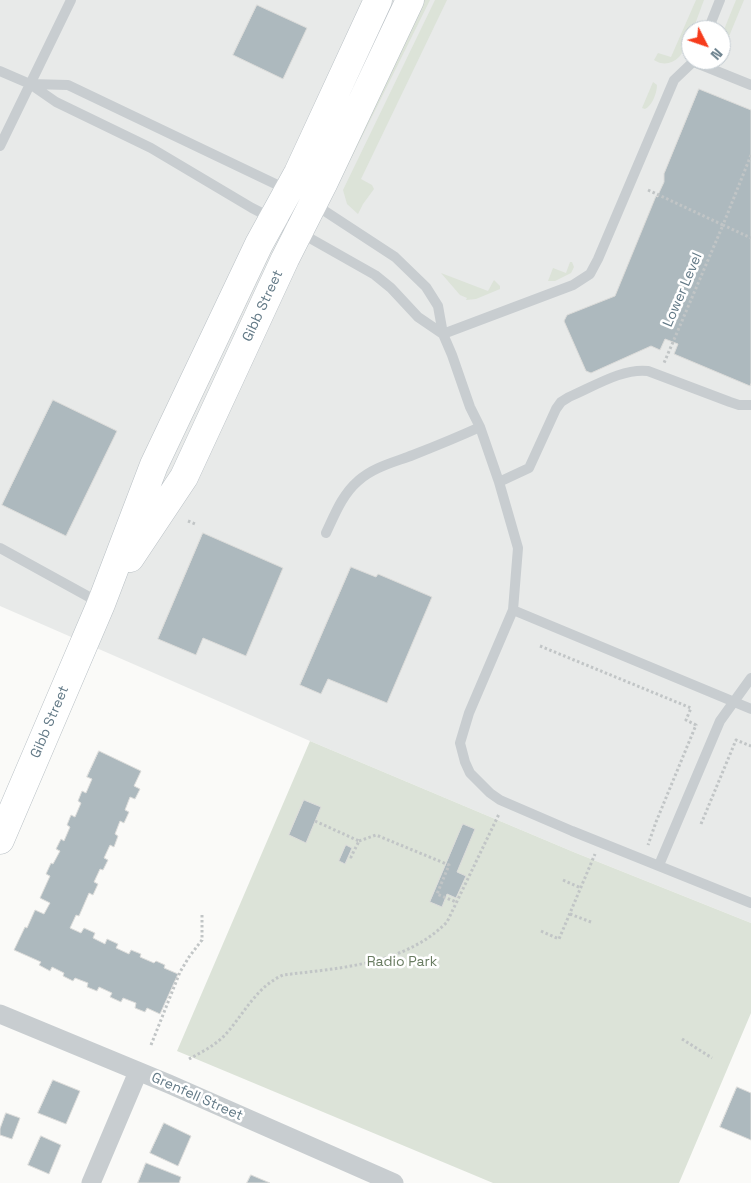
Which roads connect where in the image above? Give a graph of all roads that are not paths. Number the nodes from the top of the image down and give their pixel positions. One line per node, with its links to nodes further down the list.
1 (71, 0): 9 (lane)
2 (378, 0): 12 (main road, Gibb Street)
3 (410, 0): 12 (main road, Gibb Street)
4 (720, 0): 5 (lane)
5 (712, 20)
6 (685, 70): 15 (lane)
7 (716, 70): 10 (lane)
8 (0, 71): 9 (lane)
9 (30, 84): 11 (lane); 12 (lane); 13 (lane)
10 (751, 85)
11 (0, 146)
12 (301, 197): 13 (main road, Gibb Street); 14 (main road, Gibb Street); 15 (lane)
13 (273, 220): 14 (lane); 21 (main road, Gibb Street)
14 (299, 232): 15 (lane); 21 (main road, Gibb Street)
15 (443, 334): 17 (lane)
16 (751, 405): 18 (lane)
17 (480, 427): 18 (lane); 19 (lane)
18 (499, 482): 22 (lane)
19 (326, 533)
20 (0, 548): 21 (lane)
21 (101, 604): 26 (main road, Gibb Street)
22 (513, 610): 24 (lane); 27 (lane)
23 (751, 678): 24 (lane)
24 (734, 702): 25 (lane); 27 (lane)
25 (751, 709)
26 (0, 840)
27 (659, 866): 28 (lane)
28 (751, 903)
29 (0, 1014): 30 (street, Grenfell Street)
30 (138, 1072): 31 (street); 32 (street, Grenfell Street)
31 (91, 1183)
32 (394, 1183)

